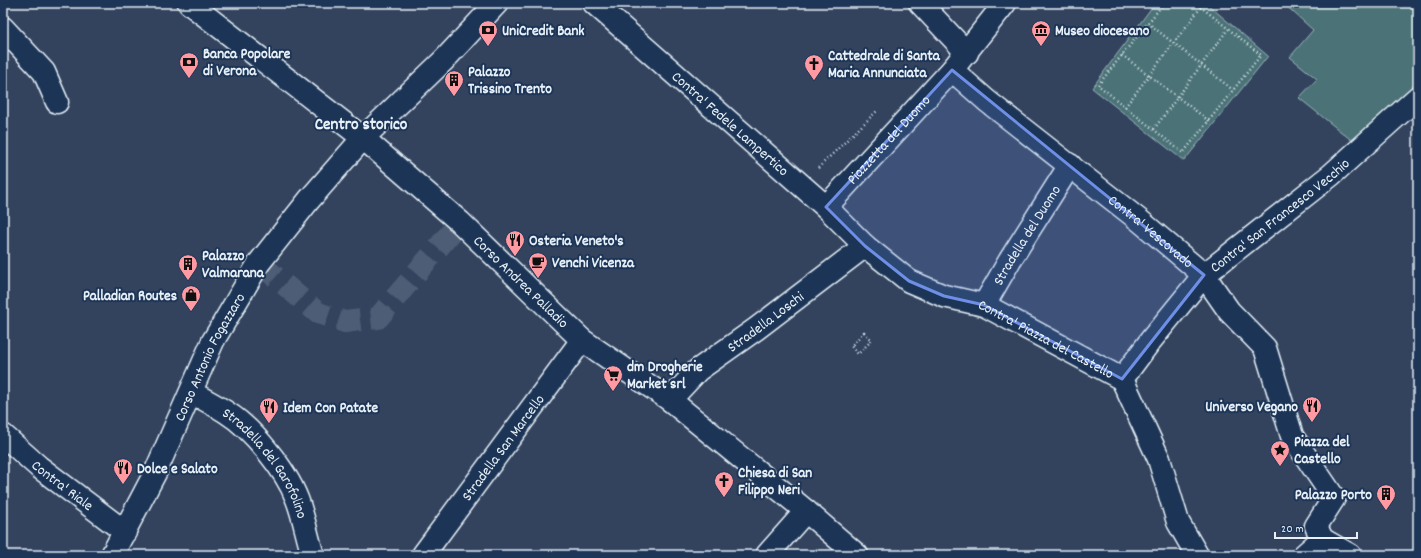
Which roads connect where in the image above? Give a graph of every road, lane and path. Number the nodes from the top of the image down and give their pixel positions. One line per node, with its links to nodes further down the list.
1 (189, 3): 26 (street, Corso Andrea Palladio)
2 (497, 3): 26 (street, Corso Antonio Fogazzaro)
3 (594, 3): 29 (street, Contra' Fedele Lampertico)
4 (920, 3): 13 (street)
5 (1005, 3): 13 (street, Piazzetta del Duomo)
6 (1164, 3): 9 (path)
7 (1196, 3): 8 (path)
8 (1201, 7): 11 (path); 12 (path)
9 (1148, 23): 12 (path); 14 (path)
10 (3, 28): 21 (street)
11 (1228, 29): 15 (path); 18 (path)
12 (1174, 43): 15 (path); 17 (path)
13 (966, 53): 16 (street, Piazzetta del Duomo)
14 (1122, 55): 17 (path); 22 (path)
15 (1202, 65): 18 (path); 19 (path)
16 (952, 70): 27 (street, Contra' Vescovado); 29 (street, Piazzetta del Duomo)
17 (1150, 76): 19 (path); 22 (path)
18 (1234, 90): 24 (path)
19 (1178, 97): 24 (path); 25 (path)
20 (1418, 97): 31 (street, Contra' San Francesco Vecchio)
21 (57, 102)
22 (1125, 107): 25 (path)
23 (880, 108): 28 (path)
24 (1209, 121): 25 (path)
25 (1154, 130)
26 (363, 138): 33 (street, Corso Andrea Palladio); 36 (street, Corso Antonio Fogazzaro)
27 (1070, 165): 31 (street, Contra' Vescovado); 32 (street, Stradella del Duomo)
28 (814, 172)
29 (826, 207): 30 (street, Contra' Fedele Lampertico)
30 (865, 246): 32 (street, Contra' Piazza del Castello); 37 (street, Stradella Loschi)
31 (1204, 275): 35 (street, Contra' San Francesco Vecchio); 41 (street, Contra' Vescovado)
32 (984, 305): 35 (street, Contra' Piazza del Castello)
33 (582, 340): 37 (street, Corso Andrea Palladio); 44 (street, Stradella San Marcello)
34 (872, 340): 34 (path)
35 (1122, 379): 47 (street, Contra' Piazza del Castello)
36 (191, 392): 40 (street, Corso Antonio Fogazzaro); 43 (street, Stradella del Garofolino)
37 (670, 400): 39 (street, Corso Andrea Palladio)
38 (3, 435): 40 (street, Contra' Riale)
39 (806, 511): 45 (street); 46 (street, Corso Andrea Palladio)
40 (125, 532): 42 (street, Corso Antonio Fogazzaro)
41 (1322, 540): 48 (street); 49 (street)
42 (112, 555)
43 (313, 555)
44 (423, 555)
45 (767, 555)
46 (857, 555)
47 (1197, 555)
48 (1304, 555)
49 (1350, 555)

